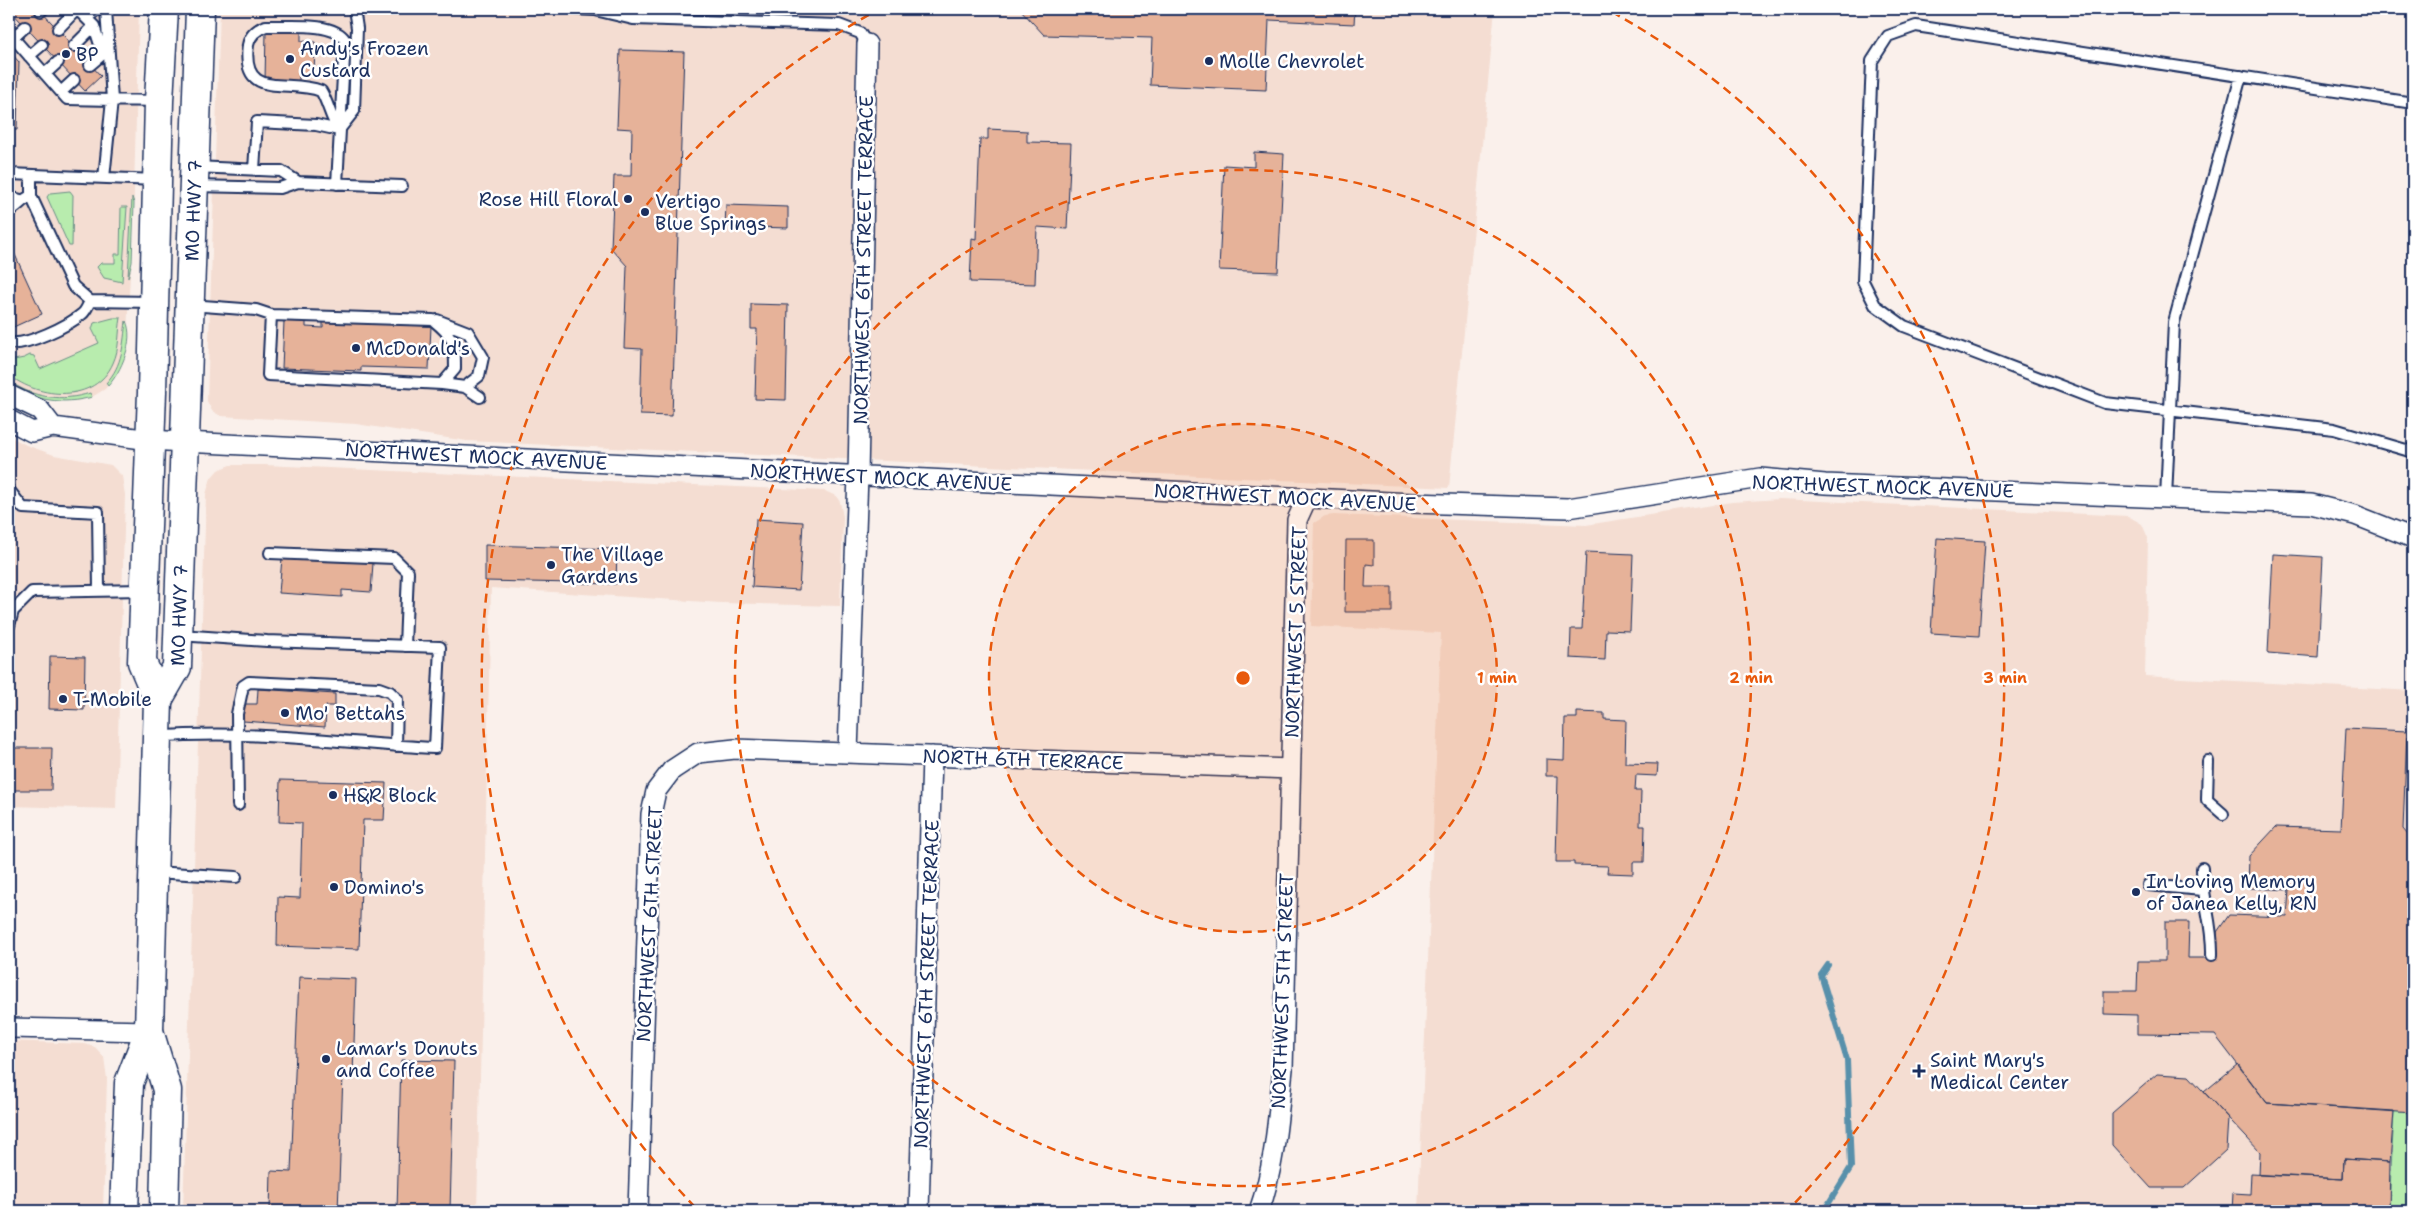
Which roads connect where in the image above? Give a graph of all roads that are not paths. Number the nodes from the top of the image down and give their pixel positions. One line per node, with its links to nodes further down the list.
1 (77, 9): 8 (lane); 10 (lane)
2 (97, 9): 8 (lane)
3 (106, 9): 22 (lane)
4 (164, 9): 23 (main road, MO HWY 7)
5 (200, 9): 29 (main road, MO HWY 7)
6 (354, 9): 25 (lane)
7 (575, 9): 12 (lane)
8 (90, 22): 14 (lane); 17 (lane)
9 (25, 27): 11 (lane)
10 (58, 29)
11 (11, 36): 15 (lane)
12 (867, 44): 55 (street, NORTHWEST 6TH STREET TERRACE)
13 (42, 45): 15 (lane)
14 (74, 46)
15 (29, 56): 18 (lane)
16 (58, 62): 18 (lane)
17 (90, 65)
18 (45, 74): 21 (lane)
19 (2241, 76): 24 (lane); 49 (lane); 49 (lane)
20 (74, 80): 21 (lane)
21 (61, 92): 22 (lane)
22 (112, 100): 23 (lane); 30 (lane)
23 (159, 101): 31 (main road, MO HWY 7)
24 (2413, 103)
25 (339, 130): 25 (lane); 26 (lane); 33 (lane)
26 (254, 170): 29 (lane); 32 (lane)
27 (9, 174): 28 (lane)
28 (31, 175): 30 (lane); 35 (lane)
29 (194, 177): 32 (lane); 41 (main road, MO HWY 7)
30 (104, 178): 31 (lane)
31 (157, 180): 40 (main road, MO HWY 7)
32 (298, 182): 33 (lane)
33 (337, 184): 34 (lane)
34 (402, 186)
35 (31, 196): 37 (lane); 39 (lane)
36 (9, 197): 37 (lane)
37 (21, 200): 38 (lane)
38 (9, 211)
39 (90, 301): 40 (lane); 44 (lane)
40 (153, 302): 52 (main road, MO HWY 7)
41 (189, 305): 42 (lane); 53 (main road, MO HWY 7)
42 (271, 315): 43 (lane); 45 (lane)
43 (433, 320): 45 (lane); 46 (lane)
44 (9, 343)
45 (442, 384): 46 (lane)
46 (465, 387): 48 (lane)
47 (9, 395): 51 (street)
48 (480, 397)
49 (2170, 411): 54 (lane); 58 (lane)
50 (9, 420): 51 (street, NORTHWEST MOCK AVENUE)
51 (53, 426): 52 (street, NORTHWEST MOCK AVENUE)
52 (150, 440): 53 (street, NORTHWEST MOCK AVENUE); 62 (main road, MO HWY 7)
53 (184, 442): 55 (street, NORTHWEST MOCK AVENUE); 65 (main road, MO HWY 7)
54 (2413, 452)
55 (858, 476): 57 (street, NORTHWEST MOCK AVENUE); 71 (street)
56 (9, 490): 61 (lane)
57 (1307, 498): 58 (street, NORTHWEST MOCK AVENUE); 74 (street, NORTHWEST 5 STREET)
58 (2166, 498): 59 (street, NORTHWEST MOCK AVENUE)
59 (2413, 538)
60 (270, 553): 66 (lane)
61 (99, 590): 62 (lane); 63 (lane)
62 (144, 590): 67 (main road, MO HWY 7)
63 (11, 611): 64 (lane)
64 (9, 626)
65 (178, 635): 66 (lane); 67 (main road, MO HWY 7)
66 (405, 646): 70 (lane)
67 (158, 700): 69 (main road)
68 (236, 735): 69 (lane); 70 (lane); 70 (lane); 75 (lane)
69 (156, 738): 78 (main road)
70 (396, 746)
71 (848, 752): 72 (street, NORTH 6TH TERRACE); 87 (street, NORTHWEST 6TH STREET)
72 (932, 756): 74 (street, NORTH 6TH TERRACE); 88 (street, NORTHWEST 6TH STREET TERRACE)
73 (2208, 761): 76 (lane)
74 (1290, 769): 89 (street, NORTHWEST 5TH STREET)
75 (238, 805)
76 (2223, 814)
77 (2202, 868): 81 (lane)
78 (153, 872): 79 (lane); 84 (main road)
79 (236, 877)
80 (2148, 885): 81 (lane)
81 (2202, 890): 82 (lane)
82 (2212, 955)
83 (9, 1028): 84 (street)
84 (149, 1031): 85 (main road); 86 (main road)
85 (124, 1211)
86 (164, 1211)
87 (638, 1211)
88 (919, 1211)
89 (1259, 1211)

